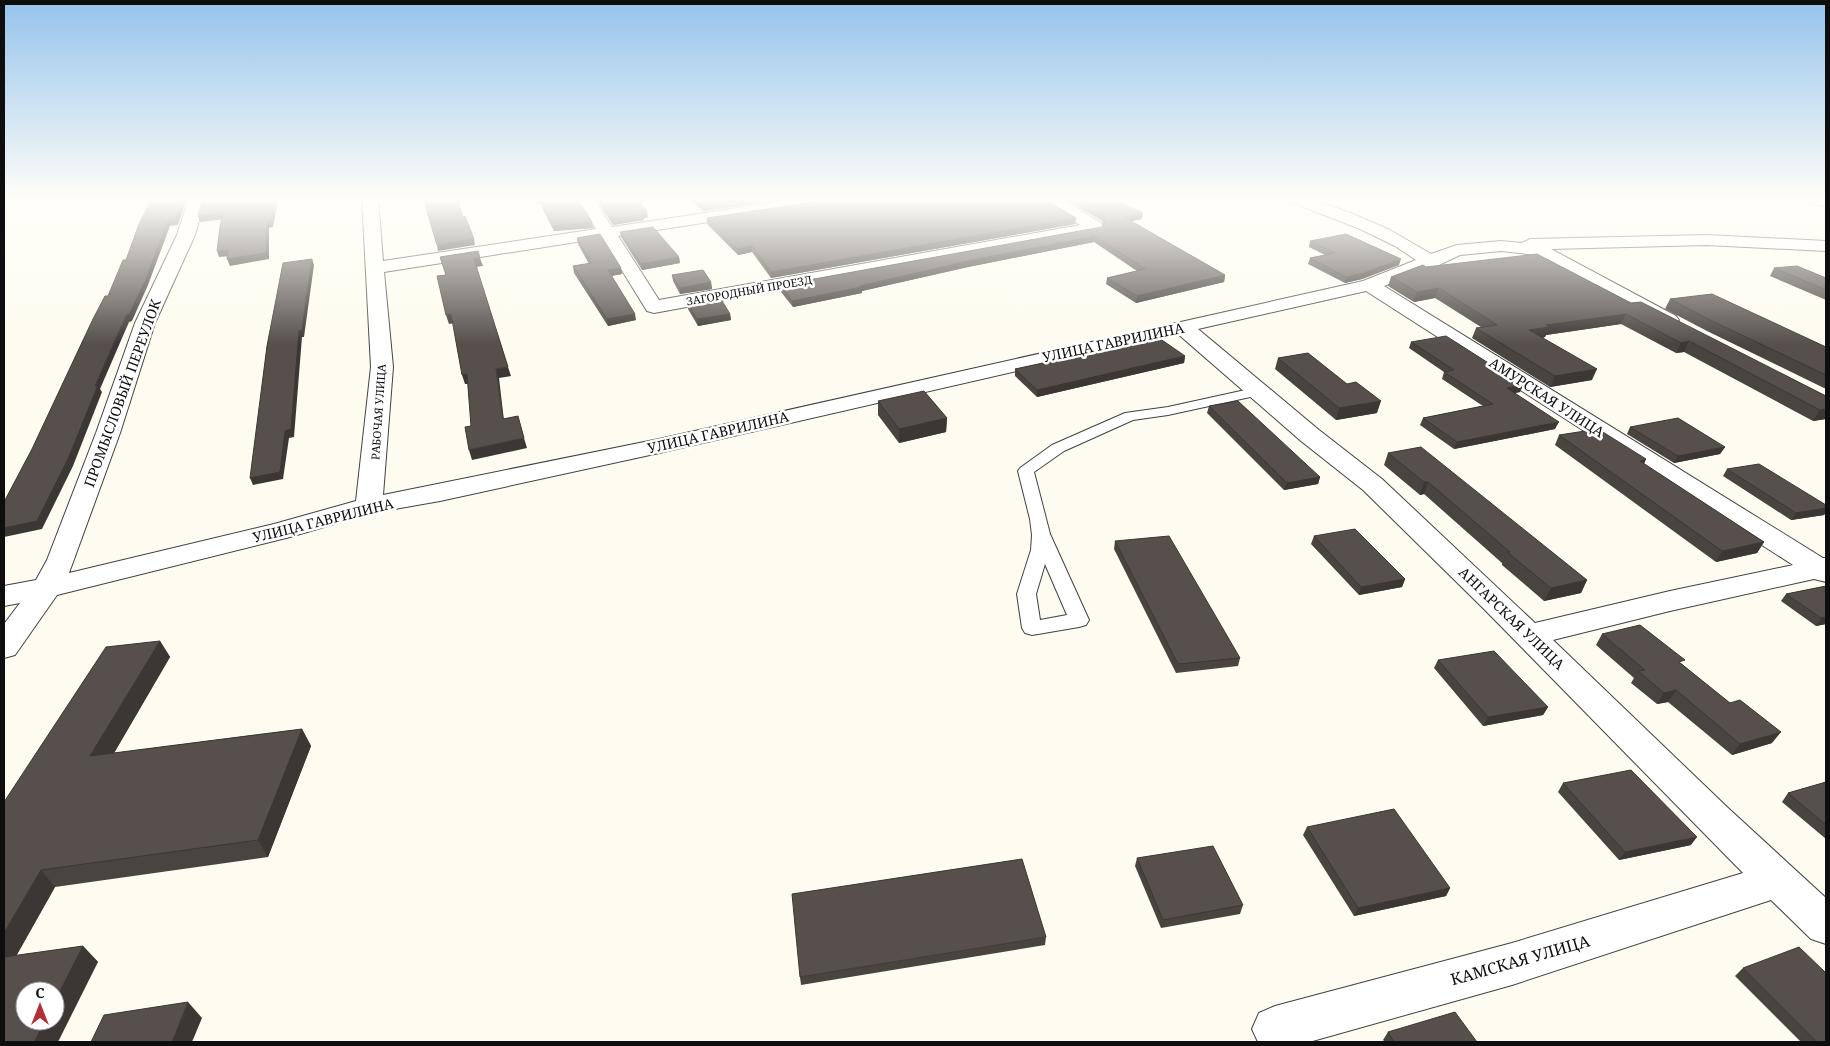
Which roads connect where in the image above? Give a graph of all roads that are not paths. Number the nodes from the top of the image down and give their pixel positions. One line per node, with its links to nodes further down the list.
1 (180, 247): 20 (street, ПРОМЫСЛОВЫЙ ПЕРЕУЛОК)
2 (373, 247): 12 (street, РАБОЧАЯ УЛИЦА)
3 (516, 247): 12 (street)
4 (617, 247): 5 (street, ЗАГОРОДНЫЙ ПРОЕЗД)
5 (986, 247)
6 (1409, 247): 11 (street)
7 (1492, 247): 11 (street, УЛИЦА ГАВРИЛИНА)
8 (1509, 247): 15 (street)
9 (1746, 247): 10 (street)
10 (1782, 261)
11 (1432, 262): 13 (street, УЛИЦА ГАВРИЛИНА)
12 (374, 268): 17 (street, РАБОЧАЯ УЛИЦА)
13 (1369, 285): 14 (street, УЛИЦА ГАВРИЛИНА); 19 (street, АМУРСКАЯ УЛИЦА)
14 (1182, 327): 16 (street, АНГАРСКАЯ УЛИЦА); 17 (street, УЛИЦА ГАВРИЛИНА)
15 (1682, 328)
16 (1259, 391): 18 (lane); 22 (street, АНГАРСКАЯ УЛИЦА)
17 (369, 506): 20 (street, УЛИЦА ГАВРИЛИНА)
18 (1041, 534): 18 (lane)
19 (1824, 570): 22 (street)
20 (47, 588): 21 (street, УЛИЦА ГАВРИЛИНА); 23 (street)
21 (4, 596)
22 (1530, 635): 24 (street, АНГАРСКАЯ УЛИЦА)
23 (4, 646)
24 (1778, 880): 25 (street, АНГАРСКАЯ УЛИЦА); 26 (street, КАМСКАЯ УЛИЦА)
25 (1826, 925)
26 (1282, 1042)

